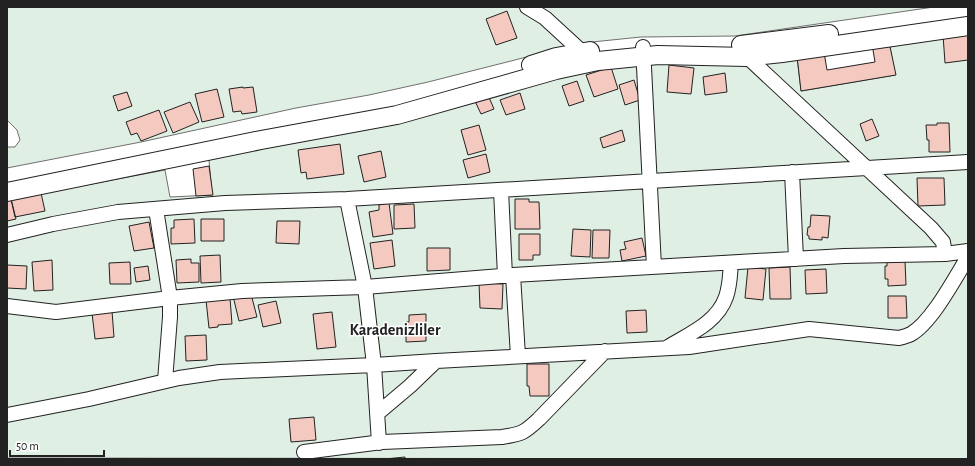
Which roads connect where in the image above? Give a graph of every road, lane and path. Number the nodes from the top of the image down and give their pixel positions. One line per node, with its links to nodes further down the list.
1 (527, 7): 5 (street)
2 (968, 15): 4 (main road)
3 (968, 26): 4 (main road)
4 (741, 51): 6 (main road); 8 (street)
5 (582, 52): 6 (main road); 11 (main road)
6 (643, 52): 10 (street); 13 (main road)
7 (968, 162): 8 (street)
8 (866, 168): 9 (street); 18 (street)
9 (792, 172): 10 (street); 20 (street)
10 (650, 180): 12 (street); 22 (street)
11 (7, 181)
12 (501, 190): 14 (street); 23 (street)
13 (7, 192)
14 (348, 199): 15 (street); 24 (street)
15 (156, 209): 16 (street); 25 (street)
16 (7, 235)
17 (968, 251): 18 (street)
18 (945, 254): 20 (street)
19 (968, 257): 27 (street)
20 (796, 259): 21 (street)
21 (731, 263): 22 (street); 27 (street)
22 (654, 267): 23 (street)
23 (509, 275): 24 (street); 29 (street)
24 (365, 287): 25 (street); 31 (street)
25 (170, 298): 26 (street); 32 (street)
26 (7, 306)
27 (666, 348): 28 (street)
28 (605, 351): 29 (street); 35 (street)
29 (518, 356): 30 (street)
30 (436, 361): 31 (street); 33 (street)
31 (374, 365): 32 (street); 33 (street)
32 (165, 381): 34 (street)
33 (378, 413): 35 (street)
34 (7, 415)
35 (379, 443): 36 (street)
36 (304, 452)

